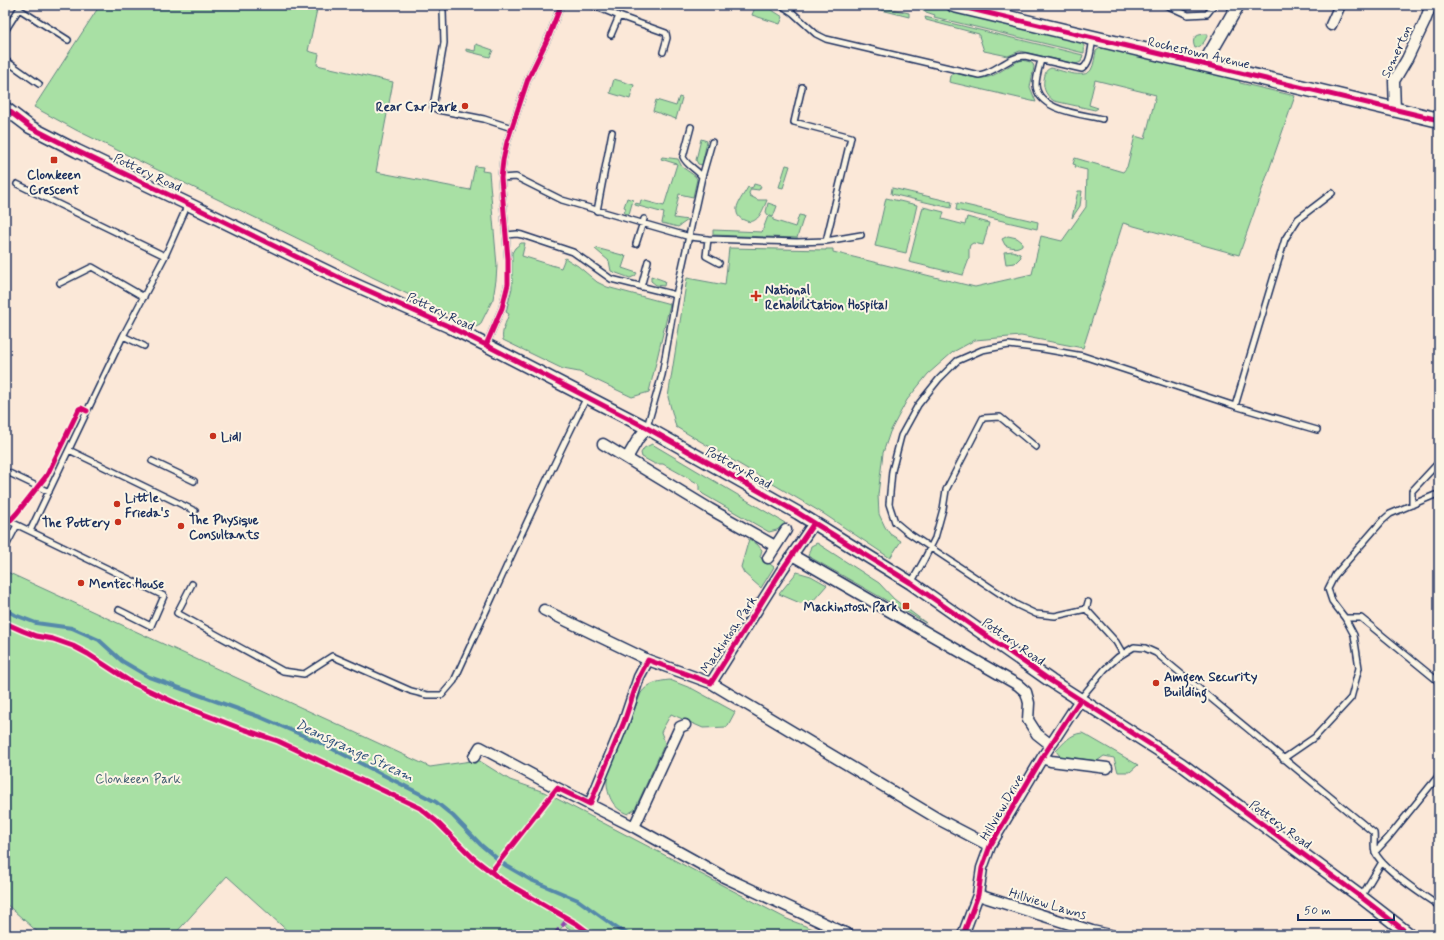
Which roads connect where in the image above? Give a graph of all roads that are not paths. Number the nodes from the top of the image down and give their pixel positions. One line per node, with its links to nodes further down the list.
1 (561, 5): 28 (lane)
2 (592, 5): 11 (lane)
3 (781, 5): 19 (lane)
4 (954, 5): 15 (main road, Rochestown Avenue)
5 (1166, 5): 6 (lane)
6 (1214, 5)
7 (1238, 5): 20 (street)
8 (1340, 5): 12 (street)
9 (1431, 5): 24 (street, Somerton)
10 (443, 11): 28 (lane)
11 (619, 16): 14 (lane); 17 (lane)
12 (1331, 25)
13 (5, 31): 16 (lane)
14 (611, 35)
15 (1093, 38): 19 (lane); 20 (main road, Rochestown Avenue)
16 (68, 40)
17 (663, 52)
18 (5, 60): 21 (lane)
19 (1041, 60): 25 (lane)
20 (1204, 64): 24 (main road, Rochestown Avenue)
21 (38, 84)
22 (802, 87): 42 (lane)
23 (5, 108): 35 (street, Pottery Road)
24 (1394, 110): 26 (main road, Rochestown Avenue)
25 (1102, 119)
26 (1439, 120)
27 (691, 127): 31 (lane)
28 (512, 128): 32 (lane)
29 (612, 132): 36 (lane)
30 (712, 142): 31 (lane)
31 (702, 177): 40 (lane)
32 (502, 178): 36 (lane); 38 (lane)
33 (17, 184): 44 (lane)
34 (1332, 193): 57 (lane)
35 (188, 204): 44 (lane); 54 (street, Pottery Road)
36 (597, 211): 37 (lane)
37 (643, 221): 40 (lane); 43 (lane)
38 (506, 235): 48 (lane); 54 (lane)
39 (860, 235): 42 (lane)
40 (690, 237): 41 (lane); 51 (lane)
41 (708, 239): 42 (lane); 47 (lane)
42 (826, 241)
43 (636, 244)
44 (165, 256): 52 (lane)
45 (595, 261): 48 (lane)
46 (648, 261): 50 (lane)
47 (720, 263)
48 (592, 265): 50 (lane)
49 (60, 283): 52 (lane)
50 (641, 287): 51 (lane)
51 (676, 295): 58 (lane)
52 (144, 297): 53 (lane)
53 (123, 336): 55 (lane); 62 (lane)
54 (486, 345): 56 (street, Pottery Road)
55 (144, 346)
56 (588, 397): 58 (street, Pottery Road); 83 (lane)
57 (1235, 406): 59 (lane); 78 (lane)
58 (647, 428): 63 (street); 73 (street, Pottery Road)
59 (1317, 430)
60 (603, 444): 63 (street)
61 (1036, 446): 78 (lane)
62 (69, 450): 68 (lane); 71 (lane)
63 (627, 458): 77 (street)
64 (152, 461): 67 (lane)
65 (1439, 462): 70 (lane)
66 (5, 471): 68 (lane)
67 (194, 481)
68 (49, 492): 76 (lane)
69 (1439, 495): 70 (lane)
70 (1412, 505): 88 (lane)
71 (195, 511)
72 (5, 519): 74 (lane)
73 (814, 524): 80 (street, Mackintosh Park); 82 (street, Pottery Road)
74 (17, 525): 76 (lane); 79 (lane)
75 (786, 530): 77 (street)
76 (30, 531): 86 (lane)
77 (775, 546): 81 (street)
78 (930, 547): 82 (lane); 85 (lane)
79 (5, 548)
80 (792, 555): 91 (street, Mackintosh Park); 95 (street)
81 (768, 558)
82 (911, 583): 93 (street, Pottery Road)
83 (192, 584)
84 (1088, 602): 85 (lane)
85 (1086, 609): 89 (lane)
86 (119, 610)
87 (544, 610): 90 (street, Mackintosh Park)
88 (1345, 618): 92 (lane); 98 (lane)
89 (1123, 654): 93 (lane); 98 (lane)
90 (648, 660): 91 (street, Mackintosh Park); 101 (street)
91 (711, 682): 103 (street, Mackintosh Park)
92 (1439, 682)
93 (1080, 700): 95 (street, Hillview Drive); 107 (street, Pottery Road)
94 (685, 724): 102 (street)
95 (1051, 745): 97 (street, Hillview Drive)
96 (474, 757): 101 (street)
97 (1042, 758): 99 (street); 103 (street, Hillview Drive)
98 (1282, 759): 104 (lane)
99 (1107, 768)
100 (1439, 775): 104 (lane)
101 (590, 804): 102 (street)
102 (634, 827): 109 (street)
103 (990, 846): 106 (street, Hillview Drive)
104 (1375, 852): 105 (lane)
105 (1382, 862): 107 (lane); 108 (lane)
106 (978, 895): 110 (street, Hillview Drive); 111 (street, Hillview Lawns)
107 (1361, 897): 112 (street, Pottery Road)
108 (1439, 906)
109 (849, 935)
110 (963, 935)
111 (1110, 935)
112 (1410, 935)

